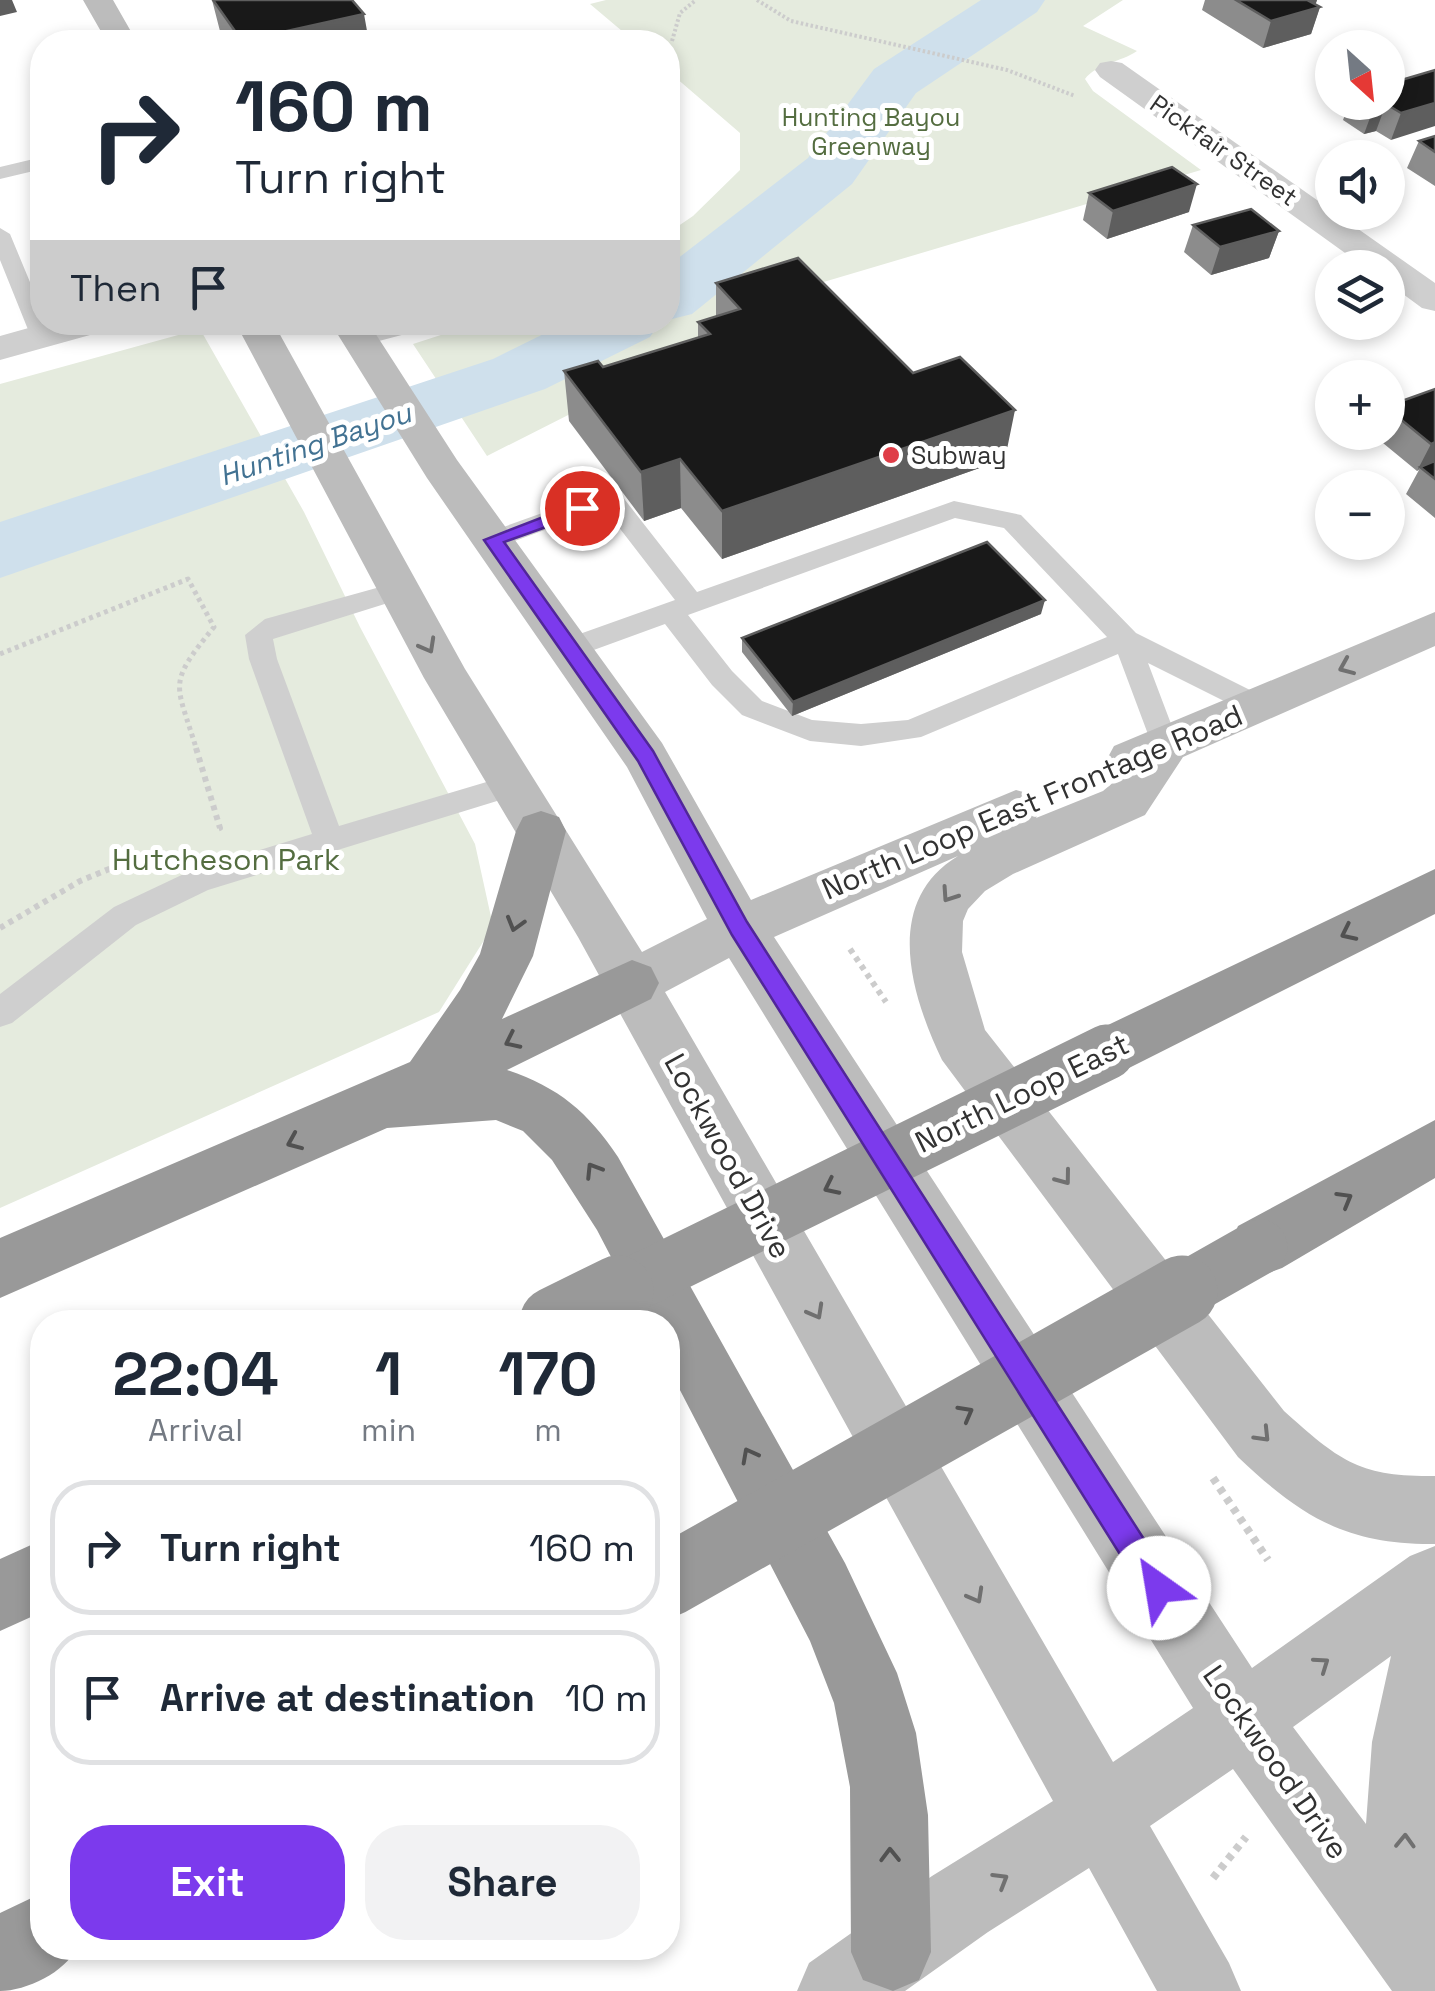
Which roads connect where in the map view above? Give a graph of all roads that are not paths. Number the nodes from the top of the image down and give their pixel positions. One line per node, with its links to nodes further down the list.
1 (105, 1): 2 (main road)
2 (119, 30)
3 (1111, 70): 7 (street, Pickfair Street)
4 (30, 166): 5 (lane)
5 (0, 173)
6 (0, 234): 8 (lane)
7 (1435, 300)
8 (30, 308)
9 (49, 335): 12 (street)
10 (260, 335): 15 (main road, Lockwood Drive)
11 (357, 335): 14 (main road, Lockwood Drive)
12 (42, 337): 13 (street)
13 (0, 348)
14 (493, 540): 16 (lane); 19 (main road, Lockwood Drive)
15 (398, 591): 22 (main road, Lockwood Drive, one-way to 22); 24 (lane)
16 (682, 608): 18 (lane); 18 (lane); 19 (lane)
17 (1435, 628): 20 (main road, North Loop East Frontage Road, one-way to 20)
18 (1126, 640): 20 (lane); 21 (lane)
19 (570, 648): 26 (main road, Lockwood Drive)
20 (1256, 705): 21 (main road, North Loop East Frontage Road)
21 (1164, 745): 26 (main road, North Loop East Frontage Road); 35 (main road, one-way to 35)
22 (513, 785): 23 (main road, Lockwood Drive); 24 (lane)
23 (541, 830): 27 (main road, Lockwood Drive); 29 (highway, one-way to 29)
24 (330, 842): 28 (lane)
25 (1435, 890): 32 (highway, North Loop East, one-way to 32, bridge)
26 (740, 928): 27 (main road, North Loop East Frontage Road); 41 (main road, Lockwood Drive)
27 (632, 984): 29 (highway, one-way to 29); 42 (main road, Lockwood Drive, one-way to 42)
28 (0, 1013)
29 (407, 1092): 31 (highway, one-way to 31); 33 (highway, one-way to 29)
30 (1435, 1147): 36 (highway, one-way to 30, bridge)
31 (0, 1268)
32 (579, 1310)
33 (671, 1310)
34 (680, 1326): 46 (highway, one-way to 34)
35 (1435, 1510)
36 (680, 1574)
37 (1435, 1580): 41 (main road, one-way to 37)
38 (30, 1581): 39 (highway)
39 (0, 1596)
40 (1435, 1633): 45 (main road, one-way to 40)
41 (1242, 1719): 42 (main road); 45 (main road, Lockwood Drive)
42 (1098, 1814): 46 (main road, one-way to 42); 47 (main road, Lockwood Drive)
43 (30, 1941): 44 (highway)
44 (0, 1958)
45 (1418, 1961)
46 (864, 1972)
47 (1201, 1991)

